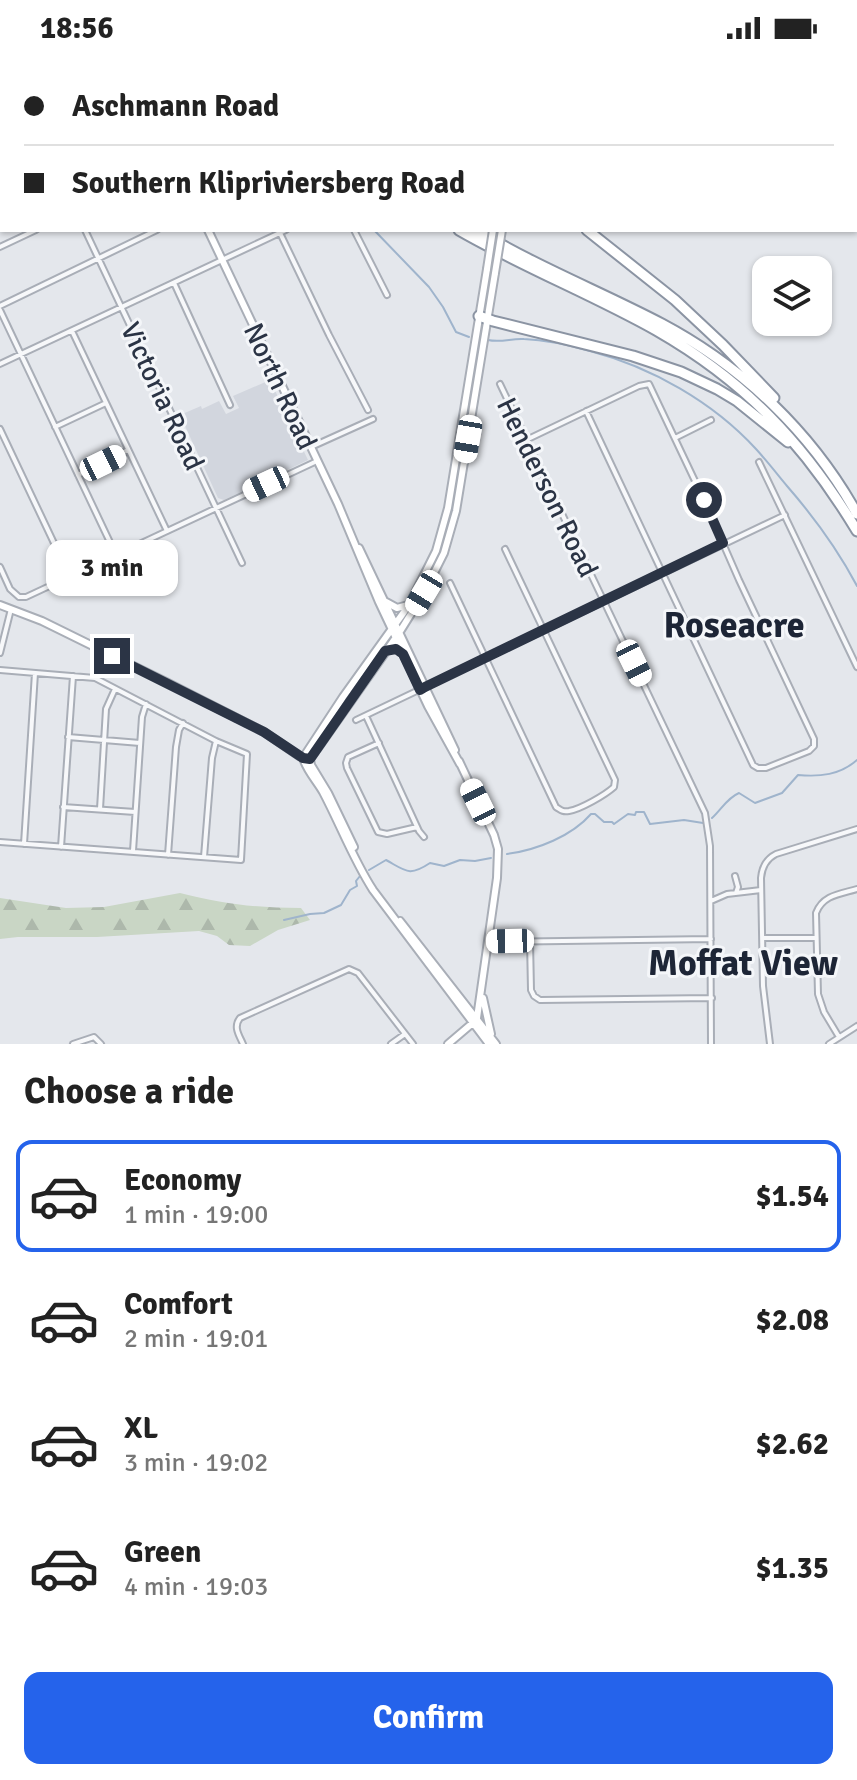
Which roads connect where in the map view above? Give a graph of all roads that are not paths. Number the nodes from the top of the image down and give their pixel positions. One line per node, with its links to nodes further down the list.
1 (32, 232): 12 (street)
2 (86, 232): 13 (street, Victoria Road)
3 (153, 232): 13 (street)
4 (209, 232): 14 (main road, North Road)
5 (355, 232): 16 (street)
6 (463, 232): 38 (highway)
7 (480, 232): 40 (highway)
8 (493, 232): 19 (main road, bridge)
9 (502, 232): 19 (main road, bridge)
10 (590, 232): 40 (highway)
11 (280, 233): 14 (street); 26 (street)
12 (0, 247)
13 (99, 259): 17 (street, Victoria Road); 18 (street)
14 (222, 260): 15 (street); 34 (main road, North Road)
15 (174, 283): 17 (street); 25 (street)
16 (387, 295)
17 (121, 307): 20 (street); 41 (street, Victoria Road)
18 (0, 308): 21 (street)
19 (482, 317): 38 (highway); 58 (main road); 62 (main road)
20 (72, 330): 21 (street); 24 (street)
21 (21, 354): 22 (street); 30 (street)
22 (0, 364)
23 (500, 384): 33 (street, Henderson Road)
24 (106, 403): 30 (street); 35 (street)
25 (230, 405)
26 (368, 410)
27 (586, 411): 32 (street); 33 (street); 52 (street)
28 (373, 419): 34 (street)
29 (711, 420): 32 (street)
30 (55, 427): 39 (street)
31 (0, 429): 53 (street)
32 (675, 438): 47 (street)
33 (526, 440): 56 (street, Henderson Road)
34 (311, 447): 36 (main road, North Road)
35 (128, 450): 39 (street); 44 (street)
36 (317, 461): 41 (street); 46 (main road, North Road)
37 (759, 462): 43 (street)
38 (819, 473): 45 (highway)
39 (78, 475): 49 (street)
40 (848, 498): 42 (highway)
41 (216, 508): 44 (street); 50 (street, Victoria Road)
42 (857, 514)
43 (785, 515): 47 (street); 67 (street)
44 (167, 531): 49 (street)
45 (857, 531)
46 (355, 541): 55 (main road, North Road); 60 (main road, North Road)
47 (723, 543): 52 (street); 52 (street)
48 (505, 549): 61 (street)
49 (116, 555): 53 (street)
50 (242, 563)
51 (0, 567): 53 (street)
52 (663, 572): 56 (street)
53 (70, 577)
54 (450, 583): 66 (street)
55 (383, 600): 58 (main road); 60 (main road, North Road)
56 (603, 601): 61 (street); 101 (street, Henderson Road)
57 (0, 605): 59 (main road)
58 (409, 605): 60 (main road)
59 (11, 609): 64 (street); 83 (main road)
60 (393, 627): 62 (main road, North Road); 82 (main road)
61 (544, 630): 66 (street); 66 (street)
62 (397, 635): 63 (main road); 65 (main road, North Road); 71 (main road, North Road)
63 (385, 651): 65 (main road); 84 (main road)
64 (0, 653)
65 (403, 654): 71 (main road, North Road)
66 (486, 659): 71 (street)
67 (857, 667)
68 (0, 670): 69 (street)
69 (35, 673): 70 (street); 92 (street)
70 (73, 676): 72 (street); 77 (street)
71 (423, 688): 74 (street); 106 (main road, North Road)
72 (115, 689): 73 (street); 78 (street)
73 (146, 704): 76 (street); 80 (street)
74 (366, 716): 75 (street); 81 (street)
75 (356, 720)
76 (183, 723): 79 (street); 95 (street)
77 (68, 737): 78 (street); 85 (street)
78 (104, 740): 80 (street); 86 (street)
79 (216, 741): 96 (street); 96 (street)
80 (140, 743): 87 (street)
81 (379, 743): 88 (street); 88 (street)
82 (311, 744): 83 (main road); 84 (main road)
83 (288, 747): 84 (main road)
84 (306, 758): 109 (main road)
85 (63, 807): 86 (street); 93 (street)
86 (100, 809): 87 (street)
87 (135, 812): 94 (street)
88 (417, 827): 90 (street)
89 (857, 829): 99 (street)
90 (424, 837)
91 (0, 842): 92 (street)
92 (24, 844): 93 (street)
93 (61, 847): 94 (street)
94 (133, 851): 95 (street)
95 (168, 855): 96 (street)
96 (204, 857)
97 (735, 876): 100 (street)
98 (857, 889): 103 (street)
99 (761, 890): 100 (street); 102 (street)
100 (736, 893): 101 (street)
101 (711, 901): 104 (street, Henderson Road)
102 (763, 938): 103 (street); 122 (street)
103 (815, 938): 112 (street)
104 (712, 939): 105 (street); 108 (street, Henderson Road)
105 (530, 941): 106 (street); 108 (street)
106 (489, 942): 107 (main road, North Road)
107 (482, 993): 109 (main road, North Road); 120 (main road)
108 (712, 998): 121 (street, Henderson Road)
109 (475, 1020): 118 (main road); 119 (main road); 120 (main road)
110 (857, 1026): 112 (street)
111 (405, 1034): 115 (street); 116 (street); 117 (street)
112 (839, 1037): 123 (street)
113 (73, 1044): 114 (street)
114 (101, 1044)
115 (243, 1044)
116 (391, 1044)
117 (413, 1044)
118 (448, 1044)
119 (489, 1044)
120 (496, 1044)
121 (711, 1044)
122 (770, 1044)
123 (829, 1044)

